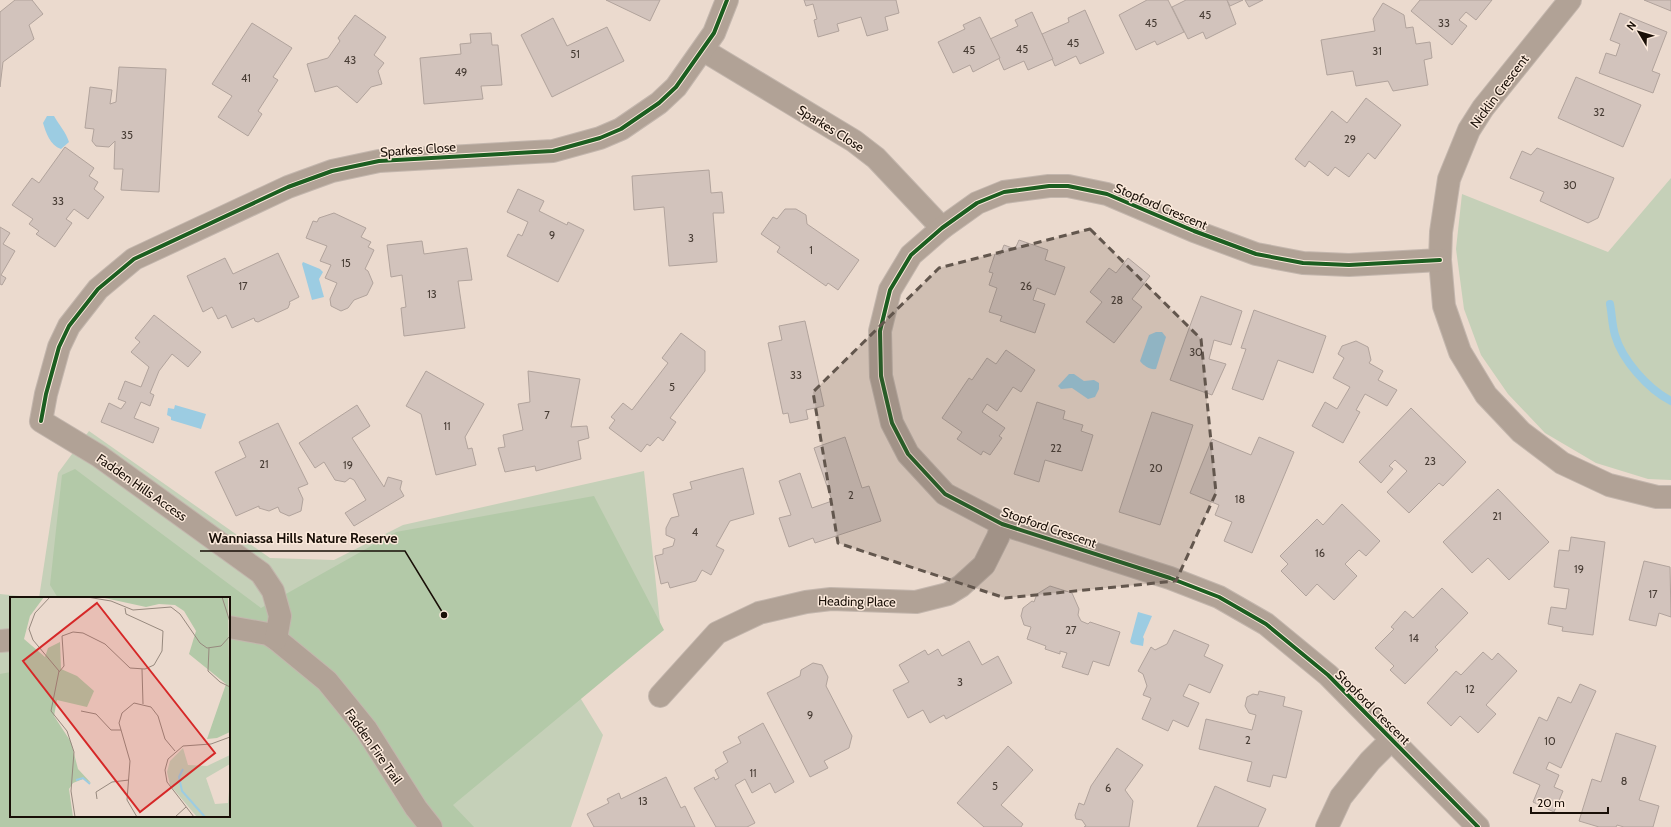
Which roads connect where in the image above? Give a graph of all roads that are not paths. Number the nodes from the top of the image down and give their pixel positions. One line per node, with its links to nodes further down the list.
1 (727, 0): 3 (street, Sparkes Close)
2 (1570, 0): 5 (street, Nicklin Crescent)
3 (703, 50): 4 (street, Sparkes Close); 6 (street, Sparkes Close)
4 (942, 228): 5 (street, Stopford Crescent); 8 (street, Stopford Crescent)
5 (1440, 260): 7 (street, Nicklin Crescent)
6 (41, 421): 10 (street, Fadden Hills Access)
7 (1671, 497)
8 (1002, 524): 13 (street, Heading Place); 14 (street, Stopford Crescent)
9 (230, 628): 10 (street, Fadden Fire Trail)
10 (276, 639): 15 (street, Fadden Fire Trail)
11 (10, 640): 12 (street)
12 (0, 641)
13 (660, 696)
14 (1391, 740): 16 (street); 17 (street, Stopford Crescent)
15 (431, 827)
16 (1326, 827)
17 (1478, 827)

